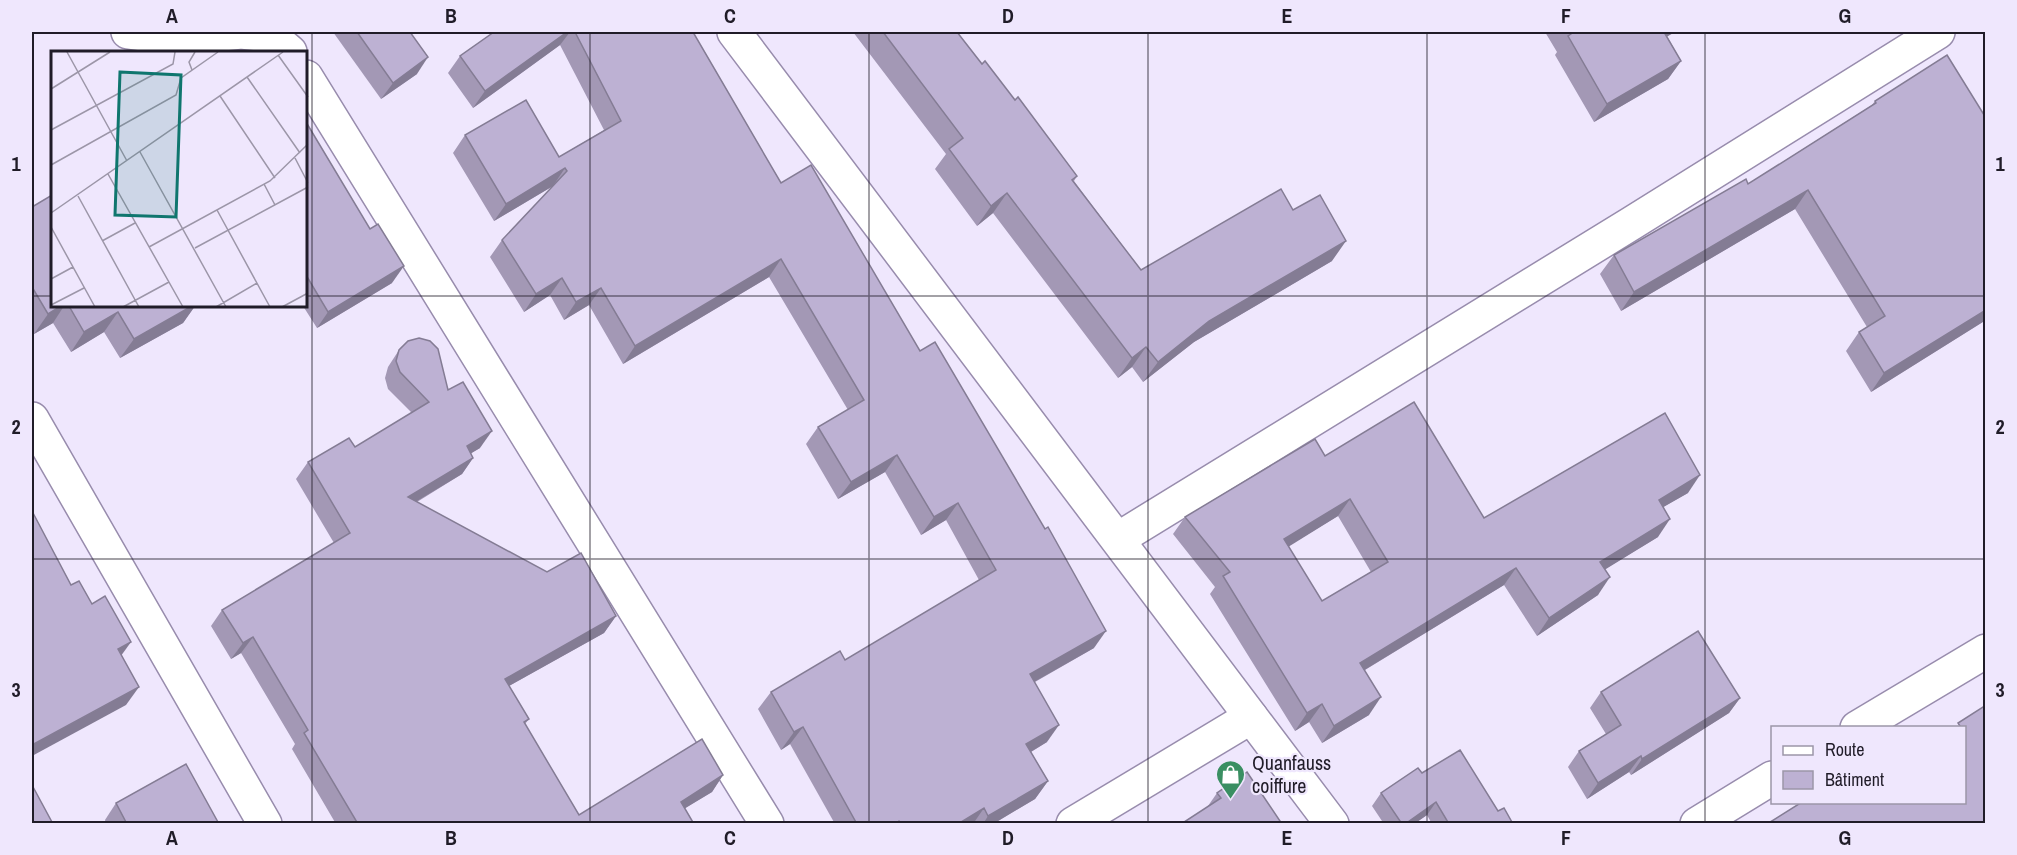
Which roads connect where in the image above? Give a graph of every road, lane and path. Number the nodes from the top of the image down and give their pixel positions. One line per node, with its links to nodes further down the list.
1 (128, 32): 4 (street)
2 (734, 32): 7 (street)
3 (1938, 32): 7 (street)
4 (289, 51)
5 (308, 80): 13 (street)
6 (32, 419): 12 (street)
7 (1118, 539): 9 (street)
8 (1986, 651): 10 (street)
9 (1251, 717): 14 (street); 15 (street)
10 (1860, 726)
11 (1771, 779): 16 (street)
12 (265, 824)
13 (767, 824)
14 (1073, 824)
15 (1332, 824)
16 (1697, 824)

